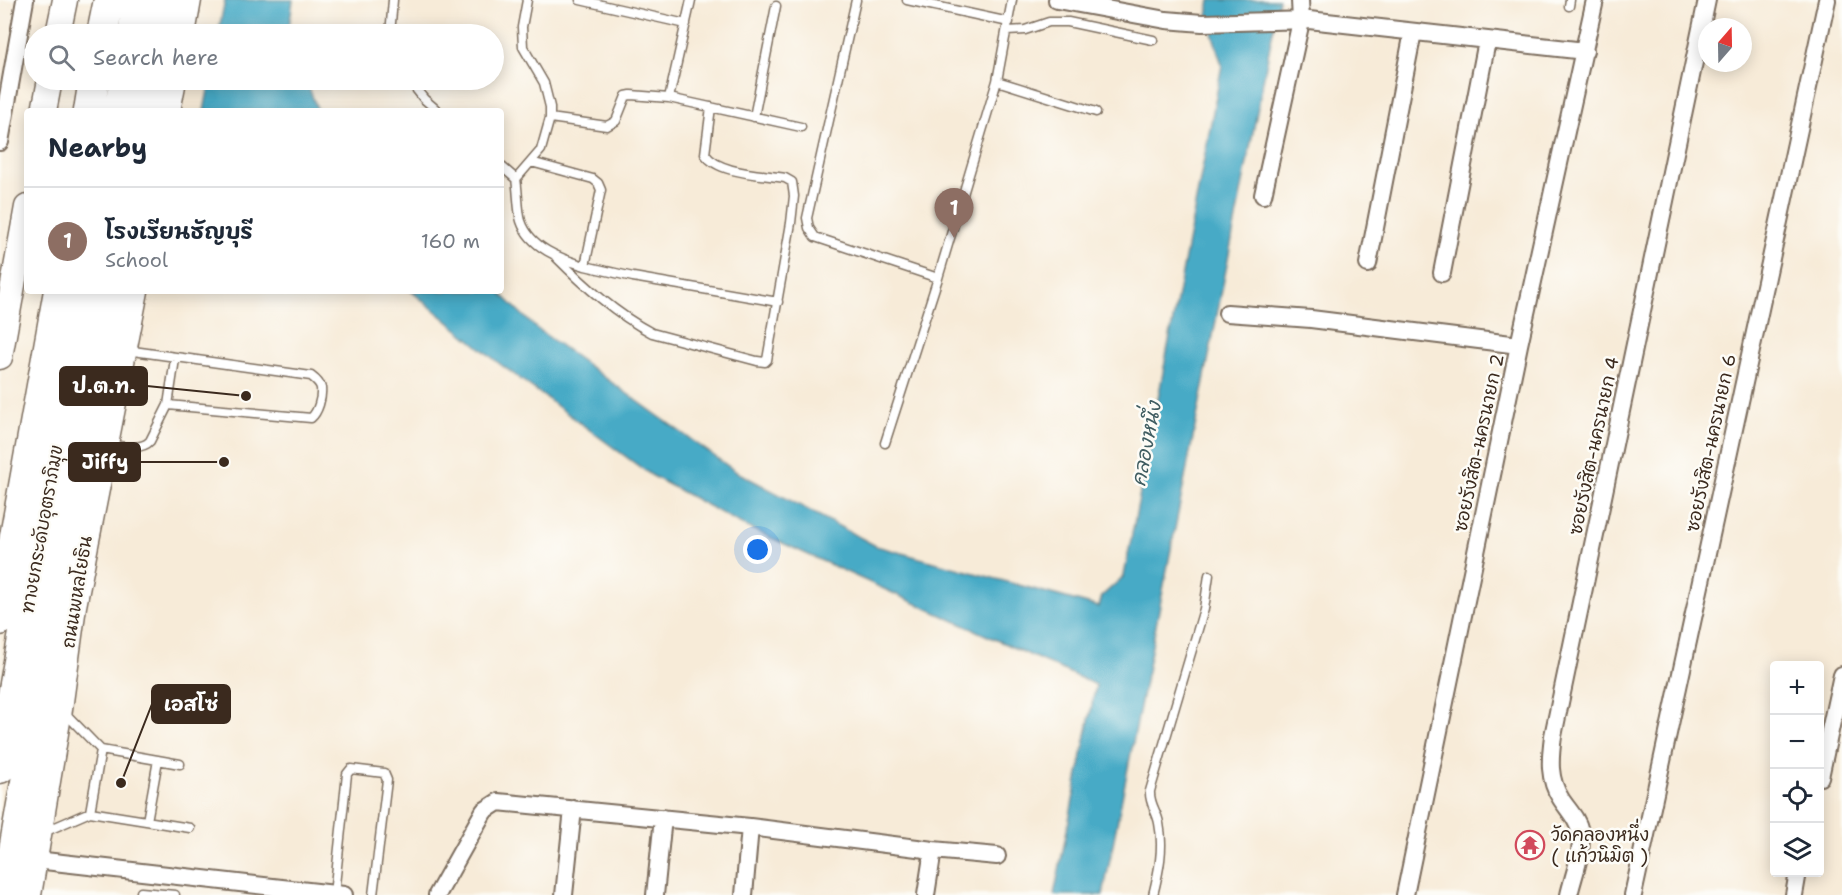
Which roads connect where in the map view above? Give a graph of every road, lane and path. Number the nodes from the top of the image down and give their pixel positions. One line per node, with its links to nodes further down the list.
1 (25, 0): 54 (street)
2 (64, 0): 22 (main road)
3 (110, 0): 23 (highway)
4 (140, 0): 24 (highway)
5 (168, 0): 25 (highway)
6 (189, 0): 26 (main road)
7 (393, 0): 27 (lane)
8 (527, 0): 52 (lane)
9 (580, 0): 28 (lane)
10 (691, 0): 28 (lane)
11 (856, 0): 64 (lane)
12 (907, 0): 29 (lane)
13 (1012, 0): 29 (lane)
14 (1057, 0): 21 (street)
15 (1300, 0): 21 (street)
16 (1595, 0): 33 (street, ซอยรังสิต-นครนายก 2)
17 (1707, 0): 20 (street, ซอยรังสิต-นครนายก 4)
18 (1827, 0): 116 (street, ซอยรังสิต-นครนายก 6)
19 (776, 6): 51 (lane)
20 (1705, 18)
21 (1297, 21): 30 (street); 58 (street)
22 (60, 24)
23 (106, 24)
24 (135, 24)
25 (164, 24)
26 (185, 24)
27 (391, 24)
28 (686, 24): 42 (lane)
29 (1008, 26): 31 (lane); 35 (lane)
30 (1413, 32): 32 (street); 61 (street)
31 (1153, 40)
32 (1487, 41): 33 (street); 63 (street)
33 (1585, 51): 72 (street, ซอยรังสิต-นครนายก 2)
34 (1698, 66): 115 (street, ซอยรังสิต-นครนายก 4)
35 (997, 81): 50 (lane); 64 (lane)
36 (48, 90): 44 (main road)
37 (94, 90): 45 (highway)
38 (122, 90): 46 (highway)
39 (151, 90): 47 (highway)
40 (172, 90): 48 (main road)
41 (417, 90): 49 (lane)
42 (669, 98): 43 (lane); 52 (lane)
43 (711, 107): 51 (lane); 70 (lane)
44 (45, 108)
45 (91, 108)
46 (119, 108)
47 (148, 108)
48 (169, 108)
49 (434, 108)
50 (1096, 112)
51 (754, 117): 53 (lane)
52 (550, 118): 55 (lane)
53 (801, 127)
54 (0, 142)
55 (531, 162): 57 (lane); 62 (lane)
56 (504, 169): 57 (lane)
57 (516, 179): 60 (lane)
58 (1263, 195)
59 (24, 224): 74 (main road)
60 (556, 258): 62 (lane); 70 (lane)
61 (1368, 264)
62 (585, 266): 70 (lane)
63 (1442, 273)
64 (938, 278): 77 (lane)
65 (57, 294): 81 (highway)
66 (57, 294): 82 (highway, ทางยกระดับอุตราภิมุข)
67 (84, 294): 88 (highway, ทางยกระดับอุตราภิมุข)
68 (112, 294): 84 (highway, ถนนพหลโยธิน)
69 (135, 294): 73 (main road, ถนนพหลโยธิน)
70 (777, 302)
71 (1227, 313): 72 (street)
72 (1519, 345): 114 (street, ซอยรังสิต-นครนายก 2)
73 (126, 350): 75 (lane); 78 (main road, ถนนพหลโยธิน)
74 (0, 357)
75 (175, 359): 76 (lane); 76 (lane)
76 (168, 405): 78 (lane)
77 (885, 443)
78 (105, 445): 80 (main road, ถนนพหลโยธิน)
79 (1209, 575): 113 (lane)
80 (74, 606): 84 (highway)
81 (0, 609)
82 (0, 620)
83 (1842, 675): 89 (street)
84 (49, 715): 85 (lane); 96 (main road, ถนนพหลโยธิน); 104 (highway, ถนนพหลโยธิน)
85 (101, 750): 86 (lane); 91 (lane)
86 (158, 760): 87 (lane); 93 (lane)
87 (180, 764)
88 (0, 768)
89 (1822, 769)
90 (573, 809): 92 (street); 108 (street); 109 (street)
91 (90, 812): 93 (lane); 96 (lane)
92 (663, 818): 94 (street); 110 (street)
93 (147, 821): 95 (lane)
94 (750, 827): 97 (street); 111 (street)
95 (190, 828)
96 (40, 834): 99 (main road, ถนนพหลโยธิน)
97 (933, 850): 98 (street); 112 (street)
98 (998, 856)
99 (36, 860): 102 (street); 105 (main road, ถนนพหลโยธิน)
100 (1798, 877): 103 (street)
101 (141, 892): 106 (lane)
102 (339, 894): 107 (lane)
103 (1796, 894)
104 (6, 895)
105 (29, 895)
106 (175, 895)
107 (373, 895)
108 (437, 895)
109 (564, 895)
110 (655, 895)
111 (744, 895)
112 (926, 895)
113 (1153, 895)
114 (1405, 895)
115 (1569, 895)
116 (1633, 895)

